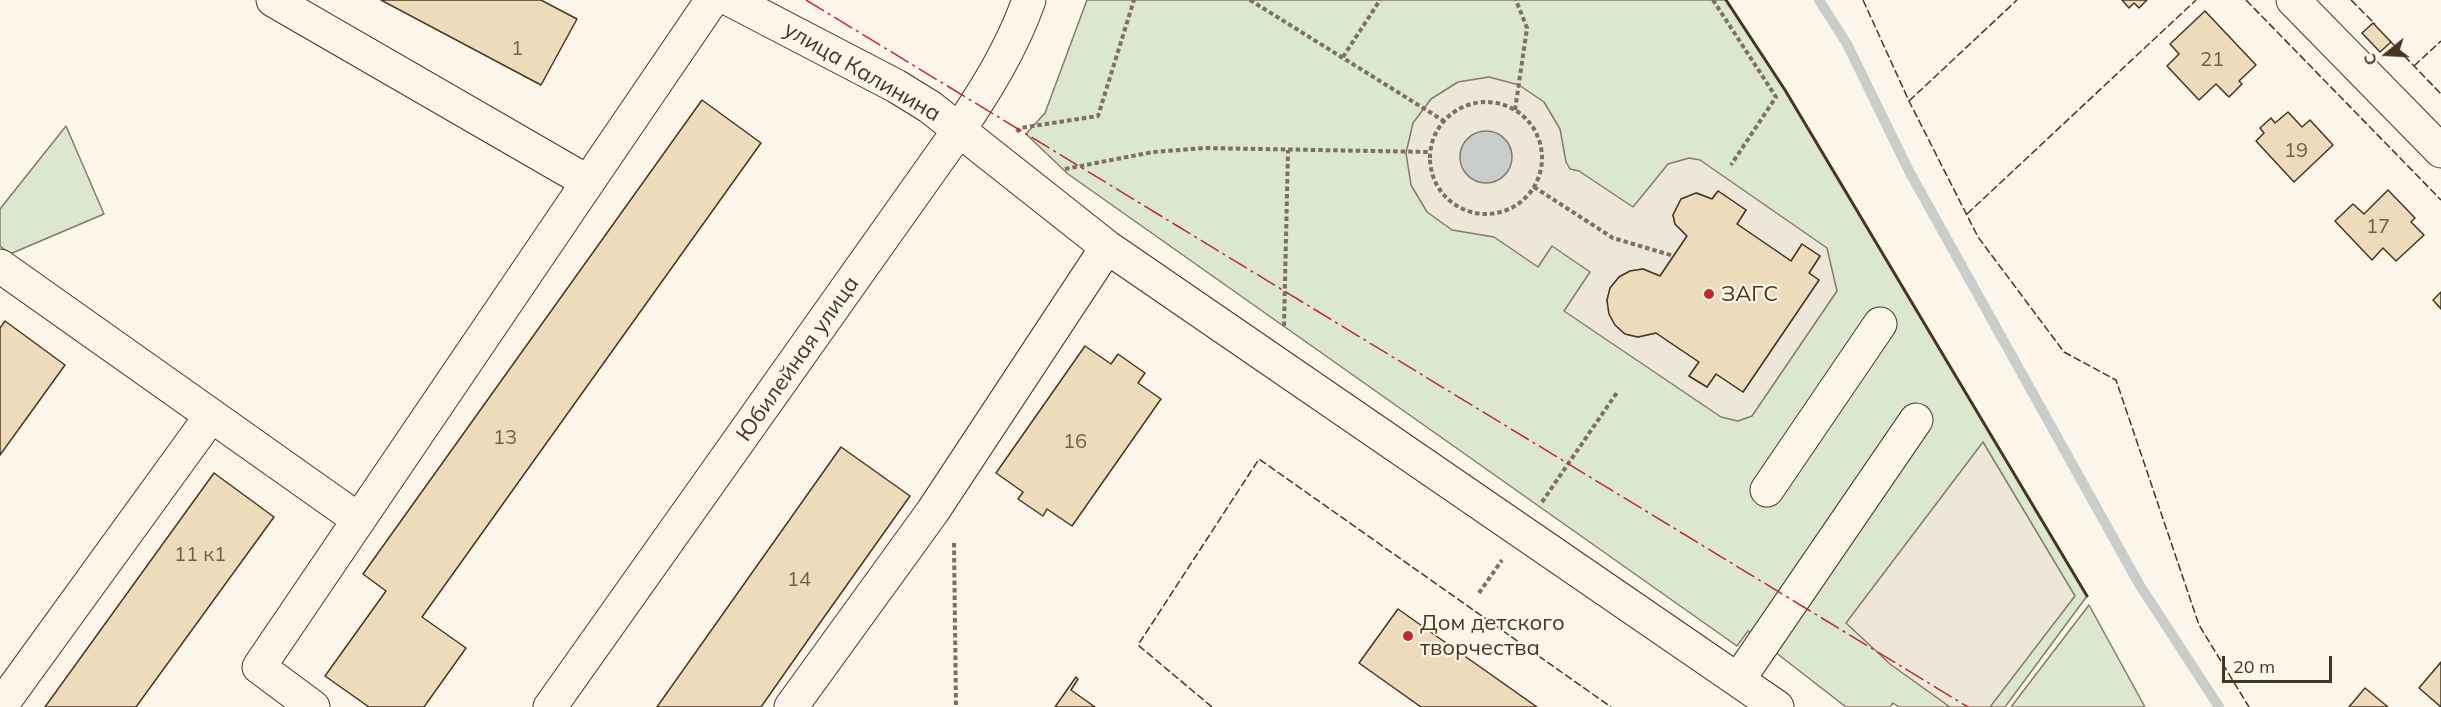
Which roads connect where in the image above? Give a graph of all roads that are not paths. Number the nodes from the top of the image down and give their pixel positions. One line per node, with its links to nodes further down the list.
1 (273, 0): 8 (street)
2 (712, 0): 8 (street)
3 (731, 0): 6 (street, улица Калинина)
4 (1029, 0): 6 (street, Юбилейная улица)
5 (2293, 0): 7 (street)
6 (959, 130): 9 (street, улица Калинина); 19 (street, Юбилейная улица)
7 (2441, 151)
8 (588, 182): 15 (street)
9 (1107, 247): 16 (street, улица Калинина); 20 (street)
10 (0, 266): 12 (street)
11 (1880, 324): 14 (street)
12 (211, 416): 15 (street); 17 (street)
13 (1916, 420): 16 (street)
14 (1767, 490)
15 (359, 520): 18 (street)
16 (1738, 680): 21 (street, улица Калинина)
17 (0, 707)
18 (313, 707)
19 (550, 707)
20 (791, 707)
21 (1777, 707)

